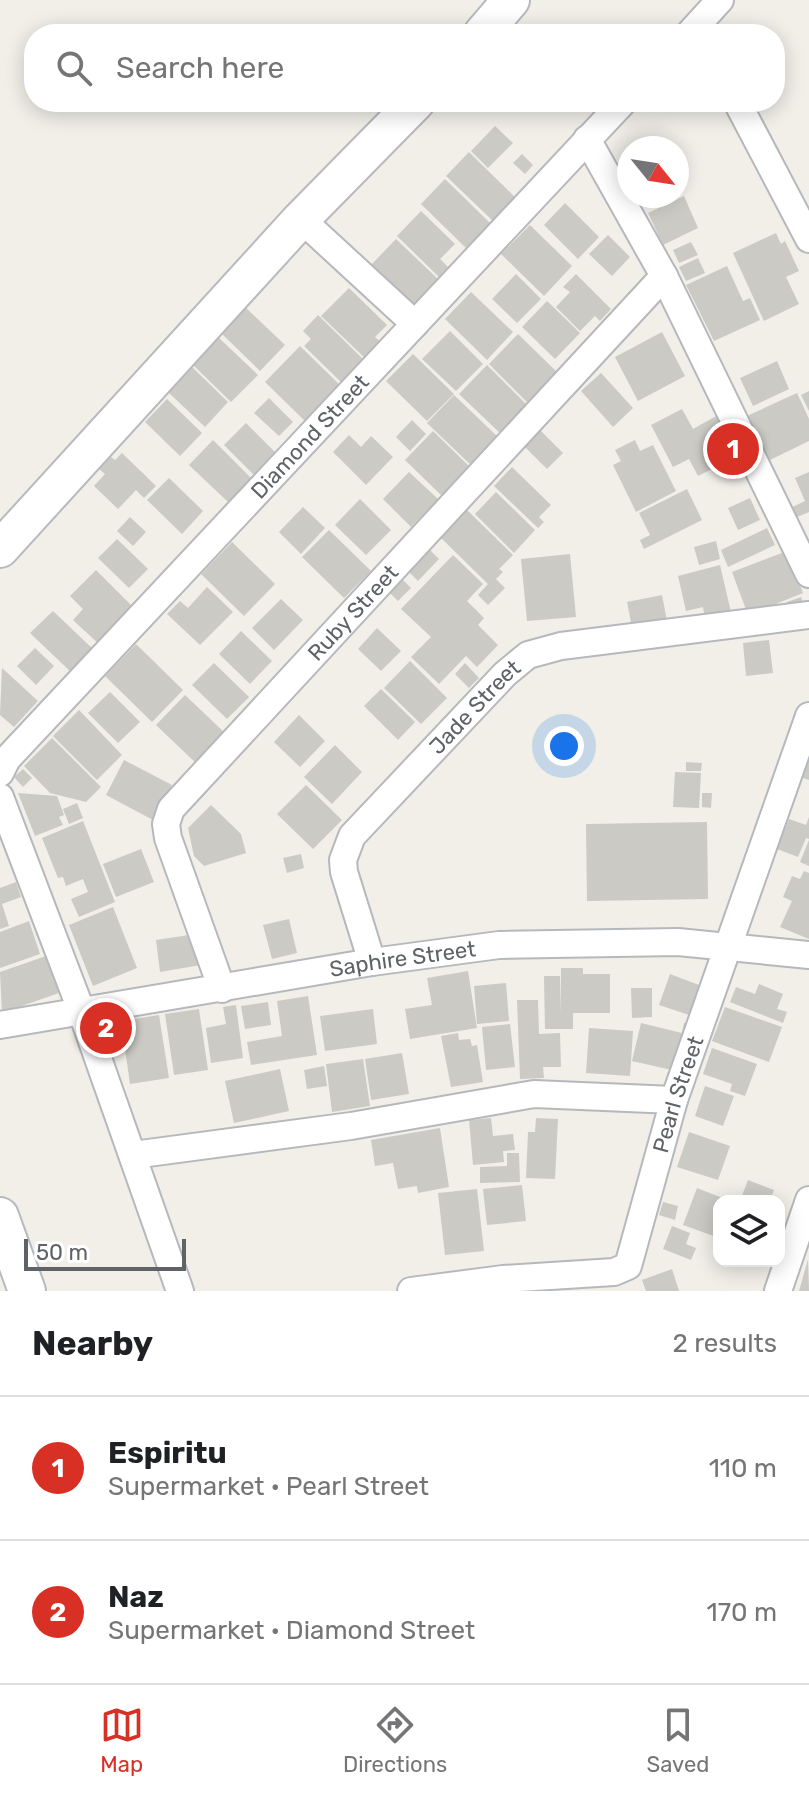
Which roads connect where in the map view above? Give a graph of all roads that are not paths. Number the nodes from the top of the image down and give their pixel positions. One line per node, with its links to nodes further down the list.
1 (511, 0): 3 (street)
2 (720, 0): 4 (street)
3 (491, 24)
4 (701, 24)
5 (406, 112): 9 (street)
6 (613, 112): 8 (street, Diamond Street)
7 (742, 112): 10 (street)
8 (587, 139): 11 (street); 12 (street, Diamond Street)
9 (301, 219): 12 (street); 13 (street)
10 (809, 239)
11 (664, 276): 14 (street); 22 (street, Ruby Street)
12 (415, 324): 17 (street, Diamond Street)
13 (0, 549)
14 (809, 574)
15 (809, 615): 21 (street, Jade Street)
16 (809, 716): 19 (street, Pearl Street)
17 (0, 773)
18 (0, 797): 23 (street)
19 (730, 947): 20 (street, Saphire Street); 21 (street, Saphire Street); 25 (street, Pearl Street)
20 (809, 955)
21 (372, 962): 22 (street, Saphire Street)
22 (222, 989): 23 (street, Saphire Street)
23 (81, 1010): 24 (street, Saphire Street); 26 (street)
24 (0, 1025)
25 (674, 1100): 26 (street); 29 (street, Pearl Street)
26 (133, 1155): 31 (street)
27 (809, 1200): 33 (street)
28 (0, 1216): 30 (street)
29 (506, 1285): 32 (street, Pearl Street)
30 (27, 1291)
31 (180, 1291)
32 (411, 1291)
33 (778, 1291)

